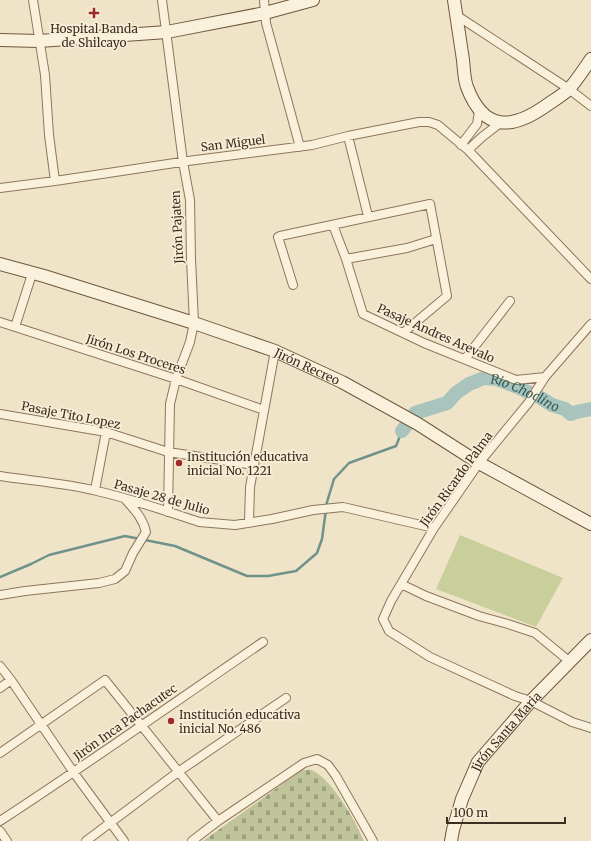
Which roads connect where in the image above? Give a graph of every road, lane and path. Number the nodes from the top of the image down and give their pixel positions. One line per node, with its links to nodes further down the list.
1 (33, 0): 10 (street)
2 (162, 0): 8 (street, Jirón Pajaten)
3 (264, 0): 6 (street)
4 (313, 0): 6 (main road)
5 (454, 0): 7 (main road)
6 (265, 13): 8 (main road); 18 (street)
7 (456, 15): 12 (street); 14 (main road)
8 (167, 32): 10 (main road); 20 (street, Jirón Pajaten)
9 (0, 40): 10 (main road)
10 (39, 41): 21 (street)
11 (591, 60): 12 (main road)
12 (569, 89): 13 (street); 15 (main road)
13 (591, 106)
14 (479, 111): 15 (main road); 17 (street)
15 (500, 123): 19 (street)
16 (348, 136): 17 (street, San Miguel); 18 (street, San Miguel); 23 (street)
17 (460, 145): 19 (street, San Miguel)
18 (300, 147): 20 (street, San Miguel)
19 (468, 150): 29 (street, San Miguel)
20 (184, 162): 21 (street, San Miguel); 33 (street, Jirón Pajaten)
21 (55, 182): 22 (street, San Miguel)
22 (0, 188)
23 (368, 216): 24 (street); 25 (street)
24 (333, 225): 26 (street, Pasaje Andres Arevalo); 30 (street)
25 (436, 239): 26 (street); 36 (street)
26 (346, 259): 36 (street, Pasaje Andres Arevalo)
27 (0, 264): 28 (main road, Jirón Recreo)
28 (32, 274): 33 (main road, Jirón Recreo); 35 (street)
29 (591, 279)
30 (293, 286)
31 (510, 301): 38 (street)
32 (0, 322): 35 (street, Jirón Los Proceres)
33 (194, 323): 37 (main road, Jirón Recreo); 40 (street, Jirón Pajaten)
34 (591, 324): 39 (street, Jirón Ricardo Palma)
35 (15, 327): 40 (street, Jirón Los Proceres)
36 (403, 333): 38 (street, Pasaje Andres Arevalo)
37 (275, 351): 41 (street); 45 (main road, Jirón Recreo)
38 (465, 358): 39 (street, Pasaje Andres Arevalo)
39 (545, 377): 45 (street, Jirón Ricardo Palma)
40 (176, 379): 41 (street, Jirón Los Proceres); 44 (street, Jirón Pajaten)
41 (264, 410): 46 (street)
42 (0, 414): 43 (street, Pasaje Tito Lopez)
43 (106, 432): 44 (street, Pasaje Tito Lopez); 48 (street)
44 (168, 452): 46 (street, Pasaje Tito Lopez); 50 (street, Jirón Pajaten)
45 (479, 463): 52 (main road, Jirón Recreo); 53 (street, Jirón Ricardo Palma)
46 (254, 466): 51 (street)
47 (0, 476): 48 (street, Pasaje 28 de Julio)
48 (95, 490): 49 (street, Pasaje 28 de Julio)
49 (124, 498): 50 (street, Pasaje 28 de Julio); 55 (street)
50 (168, 512): 51 (street, Pasaje 28 de Julio)
51 (249, 522): 53 (street, Pasaje 28 de Julio)
52 (591, 524)
53 (434, 528): 54 (street, Jirón Ricardo Palma)
54 (401, 584): 58 (street); 63 (street, Jirón Ricardo Palma)
55 (0, 596)
56 (591, 640): 58 (main road, Jirón Santa Maria)
57 (263, 642): 64 (street, Jirón Inca Pachacutec)
58 (569, 661): 63 (main road, Jirón Santa Maria)
59 (0, 666): 60 (street)
60 (12, 680): 61 (street); 65 (street)
61 (0, 688)
62 (286, 698): 68 (street)
63 (531, 701): 66 (street); 79 (main road, Jirón Santa Maria)
64 (142, 724): 65 (street); 68 (street); 69 (street, Jirón Inca Pachacutec)
65 (42, 725): 67 (street); 69 (street)
66 (591, 728)
67 (0, 753)
68 (178, 772): 70 (street); 72 (street)
69 (74, 773): 71 (street, Jirón Inca Pachacutec); 72 (street)
70 (218, 821): 77 (street); 78 (street)
71 (0, 822)
72 (111, 823): 75 (street); 76 (street)
73 (0, 831): 74 (street)
74 (7, 841)
75 (86, 841)
76 (124, 841)
77 (192, 841)
78 (373, 841)
79 (451, 841)

